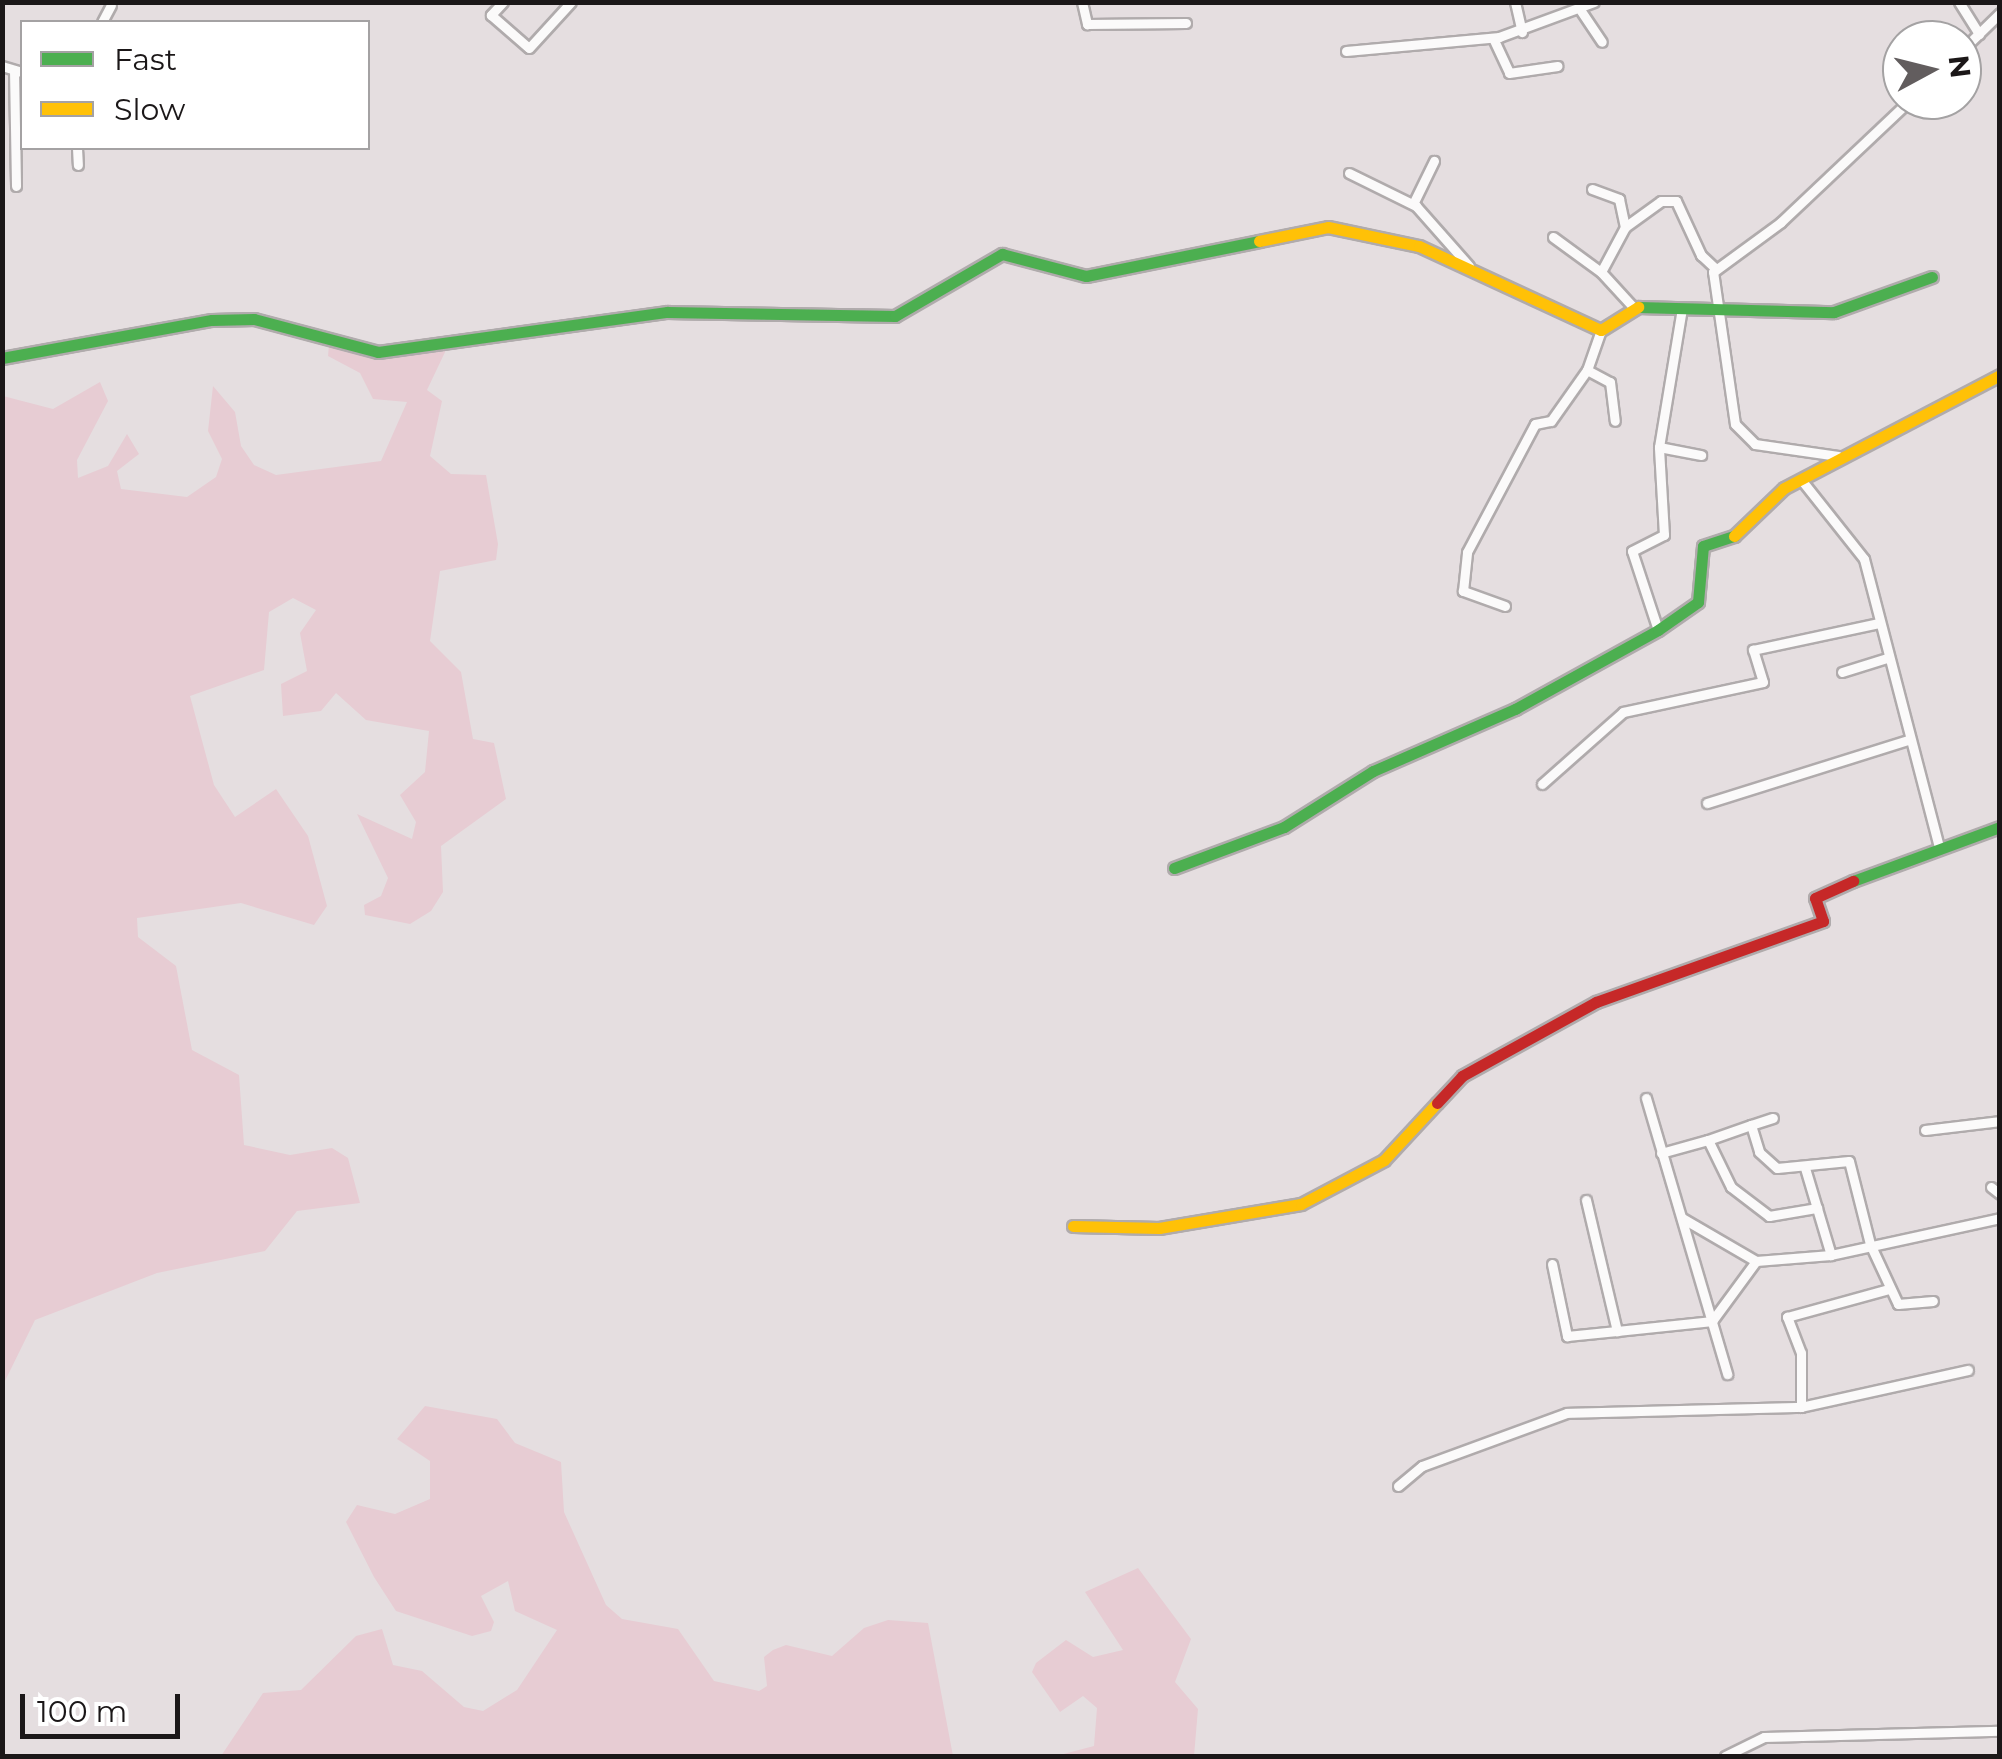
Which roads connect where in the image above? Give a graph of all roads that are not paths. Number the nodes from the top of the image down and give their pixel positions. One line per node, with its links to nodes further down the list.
1 (503, 2): 2 (street)
2 (571, 2)
3 (1082, 2): 10 (street)
4 (1516, 2): 12 (street)
5 (1594, 2): 7 (street)
6 (111, 5): 9 (street)
7 (1578, 8): 12 (street); 14 (street)
8 (2000, 13): 11 (street)
9 (103, 20)
10 (1186, 24)
11 (1982, 31)
12 (1522, 32): 13 (street)
13 (1493, 38): 15 (street); 17 (street)
14 (1602, 42)
15 (1346, 52)
16 (2, 66): 18 (street)
17 (1557, 66)
18 (18, 71): 24 (street)
19 (1889, 120): 30 (street)
20 (76, 150): 22 (street)
21 (1434, 161): 26 (street)
22 (78, 165)
23 (1350, 173): 26 (street)
24 (16, 186)
25 (1592, 189): 27 (street)
26 (1412, 204): 29 (street)
27 (1625, 227): 30 (street); 31 (street)
28 (1552, 238): 31 (street)
29 (1468, 266): 36 (street); 37 (street)
30 (1715, 268): 35 (street)
31 (1601, 272): 33 (street)
32 (1932, 276): 35 (street)
33 (1634, 308): 34 (street); 36 (street)
34 (1682, 308): 35 (street); 41 (street)
35 (1715, 311): 43 (street)
36 (1602, 330): 38 (street)
37 (2, 358)
38 (1587, 370): 40 (street); 45 (street)
39 (2000, 375): 43 (street)
40 (1616, 420)
41 (1658, 447): 42 (street); 47 (street)
42 (1701, 455)
43 (1838, 456): 44 (street)
44 (1803, 482): 46 (street); 47 (street)
45 (1506, 606)
46 (1878, 623): 48 (street); 51 (street)
47 (1658, 630): 55 (street)
48 (1888, 658): 49 (street); 50 (street)
49 (1842, 672)
50 (1908, 740): 52 (street); 54 (street)
51 (1542, 784)
52 (1707, 804)
53 (2000, 827): 54 (street)
54 (1938, 844): 68 (street)
55 (1174, 868)
56 (1646, 1098): 62 (street)
57 (1773, 1118): 59 (street)
58 (2000, 1121): 60 (street)
59 (1751, 1125): 61 (street); 63 (street)
60 (1924, 1130)
61 (1708, 1140): 62 (street); 65 (street)
62 (1661, 1154): 66 (street)
63 (1806, 1168): 65 (street); 69 (street)
64 (1586, 1200): 76 (street)
65 (1817, 1208): 70 (street)
66 (1682, 1218): 71 (street); 75 (street)
67 (2000, 1218): 69 (street)
68 (1073, 1226)
69 (1870, 1244): 70 (street); 73 (street)
70 (1831, 1255): 71 (street)
71 (1756, 1261): 75 (street)
72 (1552, 1264): 76 (street)
73 (1889, 1289): 74 (street); 79 (street)
74 (1933, 1300)
75 (1712, 1321): 76 (street); 78 (street)
76 (1617, 1331)
77 (1968, 1370): 79 (street)
78 (1728, 1374)
79 (1801, 1406): 80 (street)
80 (1398, 1486)
81 (2000, 1731): 82 (street)
82 (1725, 1756)

